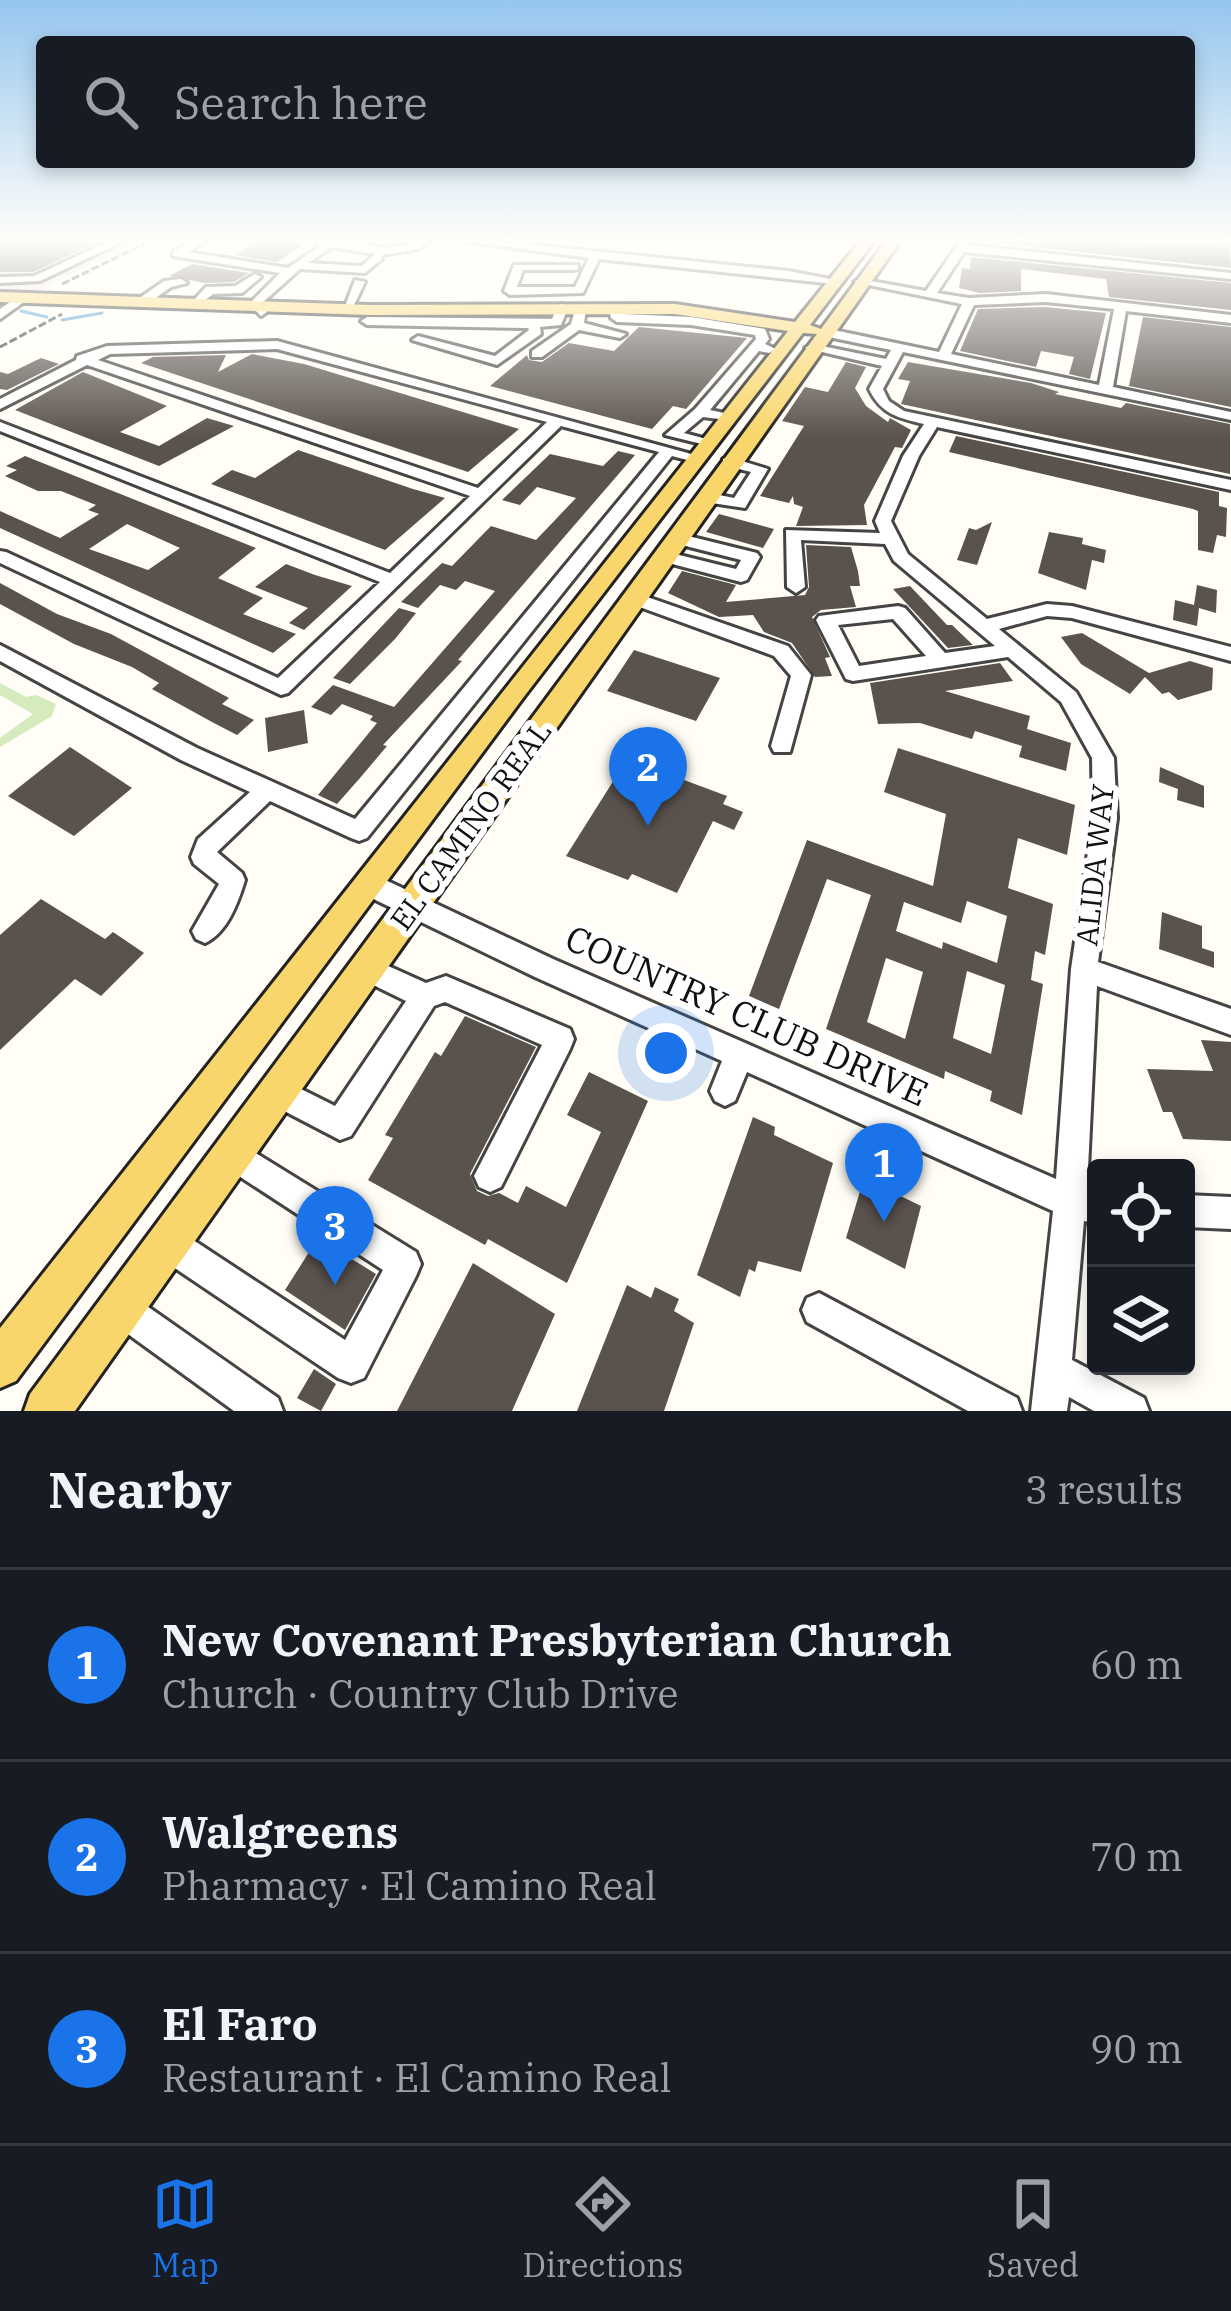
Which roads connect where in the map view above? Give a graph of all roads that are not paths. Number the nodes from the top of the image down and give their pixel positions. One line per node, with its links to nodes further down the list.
1 (168, 306): 10 (main road)
2 (252, 306): 10 (main road)
3 (348, 306): 10 (main road); 12 (main road)
4 (431, 306): 12 (main road)
5 (549, 306): 11 (main road)
6 (816, 306): 17 (main road, EL CAMINO REAL)
7 (843, 306): 19 (main road, EL CAMINO REAL)
8 (962, 306): 25 (street)
9 (1121, 306): 13 (street); 29 (street)
10 (264, 307): 12 (main road); 20 (street)
11 (573, 314): 14 (main road); 15 (street); 18 (street); 24 (street)
12 (368, 316): 16 (street)
13 (1231, 319)
14 (733, 321): 17 (main road); 21 (street)
15 (532, 324): 16 (street); 16 (street)
16 (438, 326)
17 (799, 327): 19 (main road); 23 (main road, EL CAMINO REAL)
18 (620, 334)
19 (818, 340): 22 (street); 27 (street); 38 (main road, EL CAMINO REAL)
20 (243, 345): 26 (street); 36 (street)
21 (756, 347): 23 (street); 32 (street)
22 (898, 348): 25 (street); 27 (street)
23 (781, 350): 34 (main road, EL CAMINO REAL)
24 (538, 354)
25 (943, 358): 29 (street)
26 (82, 359): 31 (street); 41 (street)
27 (890, 364): 30 (street)
28 (856, 390): 30 (street)
29 (1105, 391): 33 (street)
30 (878, 394): 35 (street)
31 (0, 405)
32 (700, 412): 34 (street); 38 (street)
33 (1231, 416)
34 (729, 418): 38 (main road, EL CAMINO REAL)
35 (933, 422): 40 (street); 42 (street)
36 (555, 423): 39 (street); 41 (street)
37 (0, 426): 44 (street)
38 (738, 446): 39 (street); 46 (main road, EL CAMINO REAL); 54 (main road, EL CAMINO REAL)
39 (668, 451): 53 (street)
40 (1231, 485)
41 (480, 494): 44 (street)
42 (892, 539): 45 (street); 47 (street, ALIDA WAY)
43 (0, 556): 44 (street)
44 (392, 580)
45 (796, 586)
46 (633, 598): 52 (street); 55 (main road, EL CAMINO REAL)
47 (982, 627): 48 (street, ALIDA WAY); 50 (street)
48 (1011, 650): 51 (street); 58 (street, ALIDA WAY)
49 (0, 652): 53 (street)
50 (1231, 654)
51 (941, 661): 51 (street)
52 (782, 746)
53 (266, 791): 56 (street)
54 (370, 885): 55 (street, COUNTRY CLUB DRIVE); 72 (main road, EL CAMINO REAL)
55 (412, 904): 57 (main road, EL CAMINO REAL); 61 (street, COUNTRY CLUB DRIVE)
56 (205, 931)
57 (366, 968): 59 (street); 63 (main road, EL CAMINO REAL)
58 (1084, 969): 60 (street); 66 (street, ALIDA WAY)
59 (425, 996): 63 (street); 65 (street)
60 (1231, 1022)
61 (739, 1054): 62 (street); 66 (street, COUNTRY CLUB DRIVE)
62 (725, 1091)
63 (278, 1092): 64 (main road, EL CAMINO REAL)
64 (233, 1154): 69 (main road, EL CAMINO REAL); 69 (street)
65 (490, 1176)
66 (1083, 1204): 73 (street, ALIDA WAY)
67 (1195, 1211): 68 (street)
68 (1231, 1213)
69 (169, 1244): 70 (main road, EL CAMINO REAL)
70 (122, 1309): 74 (main road, EL CAMINO REAL); 75 (street)
71 (819, 1310): 76 (street)
72 (0, 1365)
73 (1054, 1370): 77 (street, ALIDA WAY); 78 (street)
74 (47, 1411)
75 (265, 1411)
76 (1004, 1411)
77 (1049, 1411)
78 (1131, 1411)

